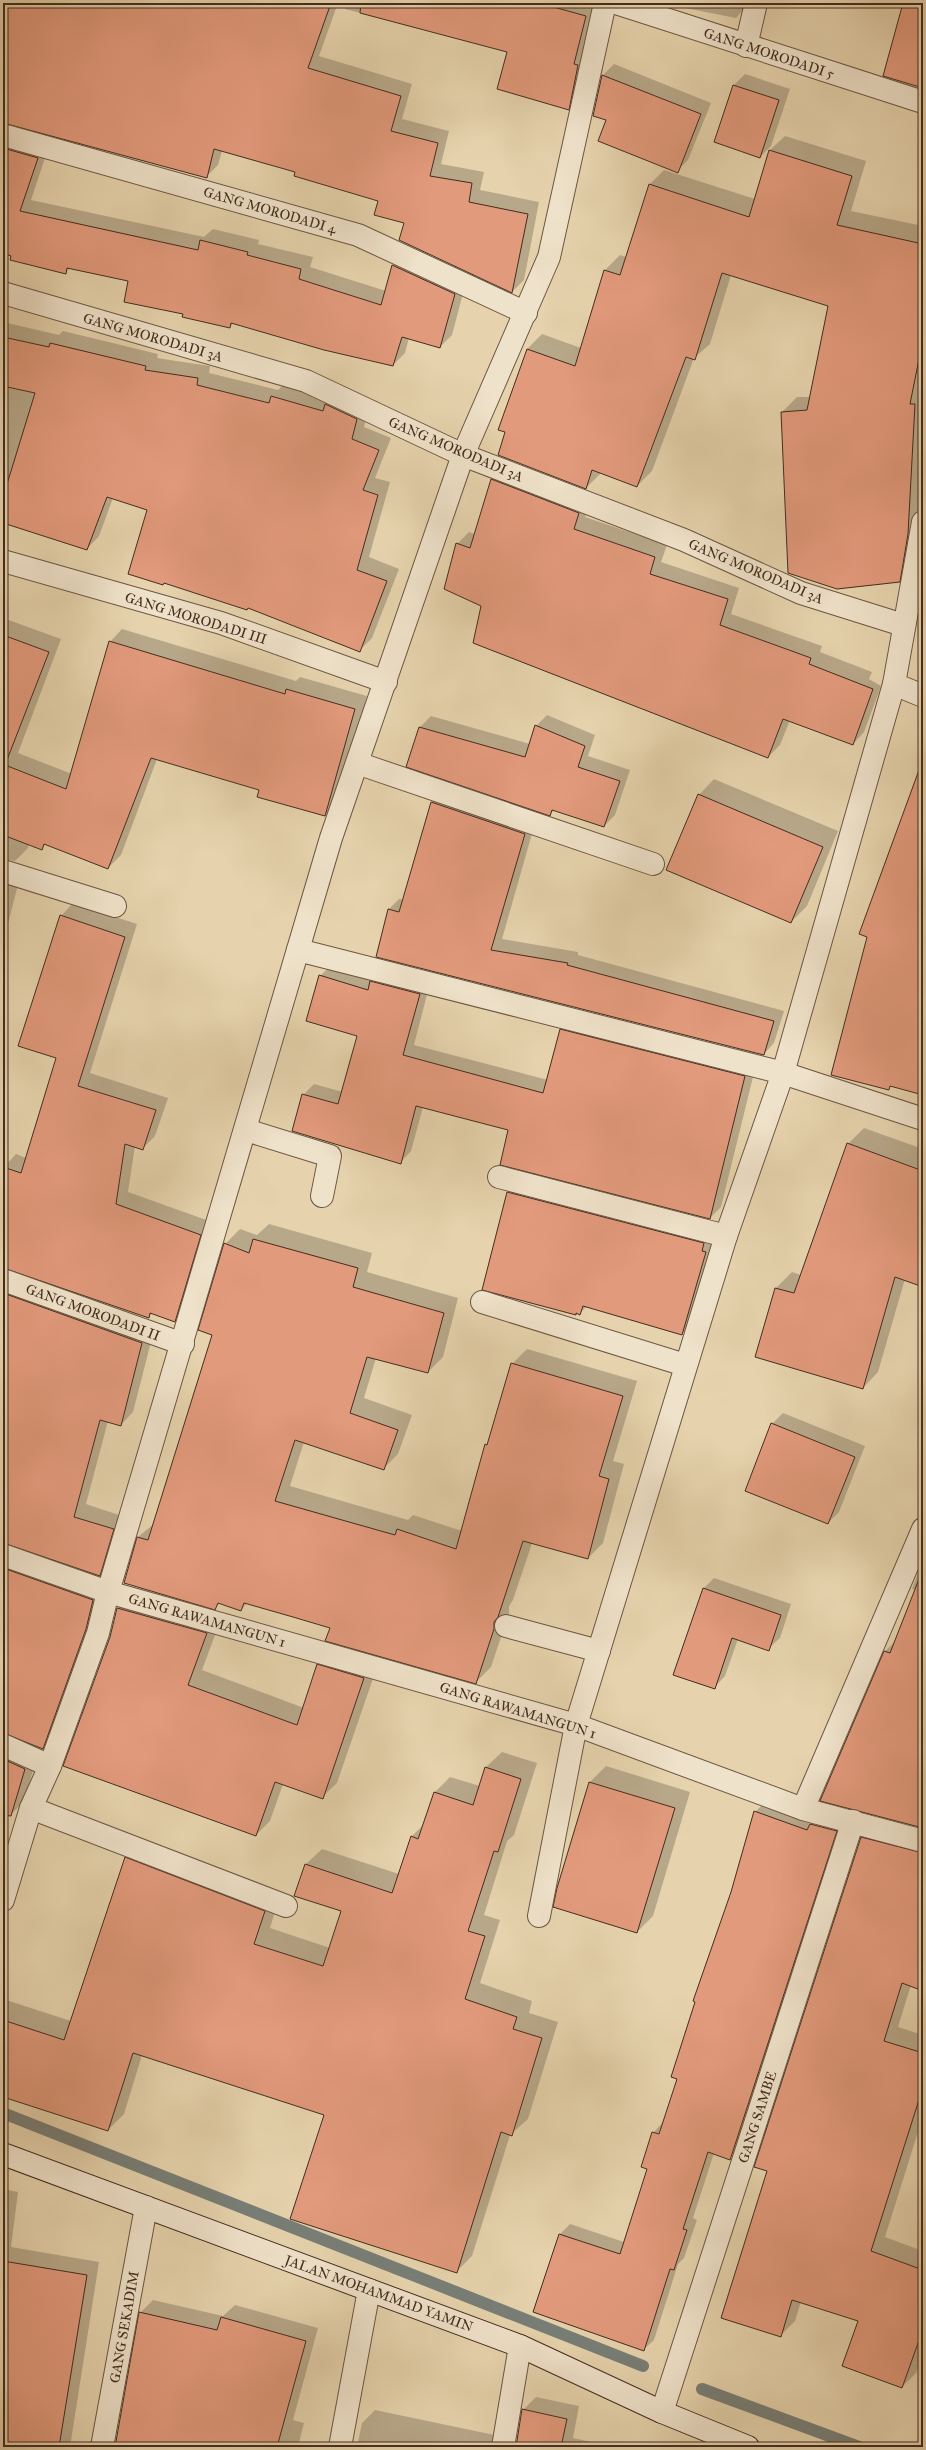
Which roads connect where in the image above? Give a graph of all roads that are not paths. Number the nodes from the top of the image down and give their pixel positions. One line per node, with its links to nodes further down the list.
1 (605, 3): 8 (street)
2 (616, 3): 4 (street, GANG MORODADI 5)
3 (756, 3): 4 (street)
4 (746, 46): 5 (street, GANG MORODADI 5)
5 (923, 102)
6 (3, 135): 8 (street, GANG MORODADI 4)
7 (3, 293): 9 (street, GANG MORODADI 3A)
8 (526, 313): 9 (street)
9 (463, 455): 12 (street, GANG MORODADI 3A); 13 (street)
10 (923, 522): 12 (street)
11 (3, 560): 13 (street, GANG MORODADI III)
12 (903, 626): 14 (street)
13 (386, 682): 16 (street)
14 (894, 684): 15 (street); 21 (street)
15 (923, 696)
16 (357, 763): 17 (street); 20 (street)
17 (653, 864)
18 (3, 871): 19 (street)
19 (115, 906)
20 (298, 950): 21 (street); 23 (street)
21 (783, 1073): 22 (street); 26 (street)
22 (923, 1119)
23 (246, 1130): 25 (street); 29 (street)
24 (499, 1178): 26 (street)
25 (322, 1196)
26 (726, 1236): 30 (street)
27 (3, 1280): 29 (street, GANG MORODADI II)
28 (482, 1302): 30 (street)
29 (182, 1344): 33 (street)
30 (685, 1365): 35 (street)
31 (923, 1529): 40 (street)
32 (3, 1555): 33 (street, GANG RAWAMANGUN 1)
33 (108, 1592): 36 (street, GANG RAWAMANGUN 1); 38 (street)
34 (506, 1626): 35 (street)
35 (599, 1651): 36 (street)
36 (576, 1725): 40 (street, GANG RAWAMANGUN 1); 45 (street)
37 (3, 1745): 38 (street)
38 (50, 1766): 39 (street)
39 (31, 1808): 43 (street); 44 (street)
40 (803, 1809): 41 (street, GANG RAWAMANGUN 1)
41 (853, 1821): 42 (street, GANG RAWAMANGUN 1); 50 (street, GANG SAMBE)
42 (923, 1841)
43 (3, 1900)
44 (286, 1906)
45 (539, 1916)
46 (3, 2154): 47 (street, JALAN MOHAMMAD YAMIN)
47 (146, 2206): 48 (street, JALAN MOHAMMAD YAMIN); 51 (street, GANG SEKADIM)
48 (369, 2290): 49 (street, JALAN MOHAMMAD YAMIN); 52 (street)
49 (520, 2346): 50 (street, JALAN MOHAMMAD YAMIN); 53 (street)
50 (662, 2412): 54 (street, JALAN MOHAMMAD YAMIN)
51 (102, 2447)
52 (340, 2447)
53 (503, 2447)
54 (748, 2447)

